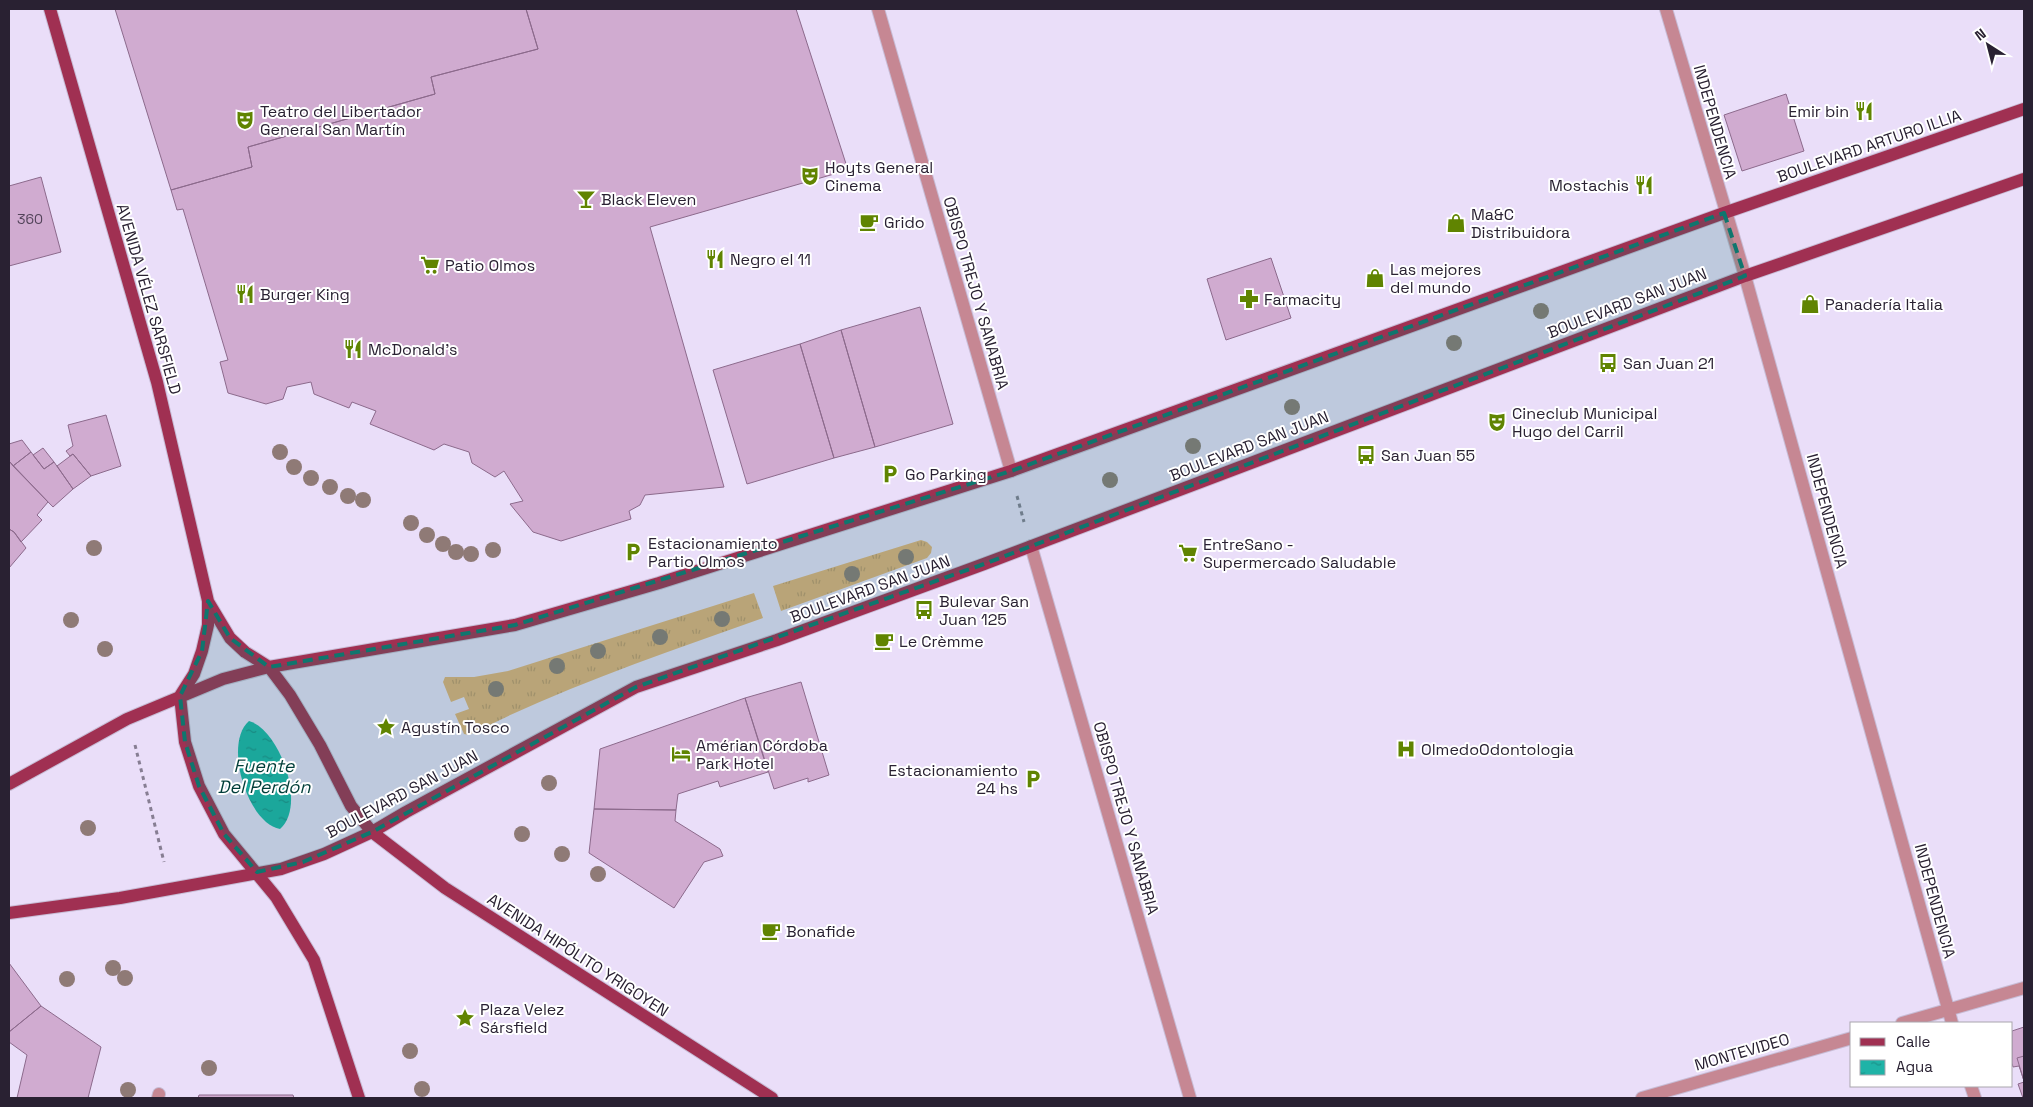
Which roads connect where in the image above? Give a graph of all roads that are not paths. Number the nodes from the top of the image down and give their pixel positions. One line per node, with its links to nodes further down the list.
1 (50, 9): 10 (main road, AVENIDA VÉLEZ SARSFIELD)
2 (878, 9): 8 (street, OBISPO TREJO Y SANABRIA)
3 (1666, 9): 6 (street, INDEPENDENCIA)
4 (2024, 110): 6 (main road, BOULEVARD ARTURO ILLIA)
5 (2024, 179): 7 (main road)
6 (1724, 213): 7 (street, INDEPENDENCIA); 8 (main road)
7 (1744, 276): 9 (main road, BOULEVARD SAN JUAN); 18 (street, INDEPENDENCIA)
8 (1011, 471): 11 (main road)
9 (1031, 546): 14 (main road, BOULEVARD SAN JUAN); 24 (street, OBISPO TREJO Y SANABRIA)
10 (208, 600): 11 (main road, AVENIDA VÉLEZ SARSFIELD); 12 (main road, AVENIDA VÉLEZ SARSFIELD)
11 (269, 667): 12 (main road); 14 (main road, AVENIDA VÉLEZ SARSFIELD)
12 (180, 696): 13 (main road); 15 (main road)
13 (9, 784)
14 (372, 832): 15 (main road, BOULEVARD SAN JUAN); 23 (main road, AVENIDA HIPÓLITO YRIGOYEN)
15 (257, 872): 16 (main road, BOULEVARD SAN JUAN); 22 (main road)
16 (9, 913)
17 (2024, 988): 18 (street)
18 (1948, 1010): 19 (street); 20 (street, INDEPENDENCIA)
19 (1906, 1022)
20 (1952, 1022)
21 (1850, 1039): 25 (street, MONTEVIDEO)
22 (359, 1098)
23 (772, 1098)
24 (1190, 1098)
25 (1642, 1098)

